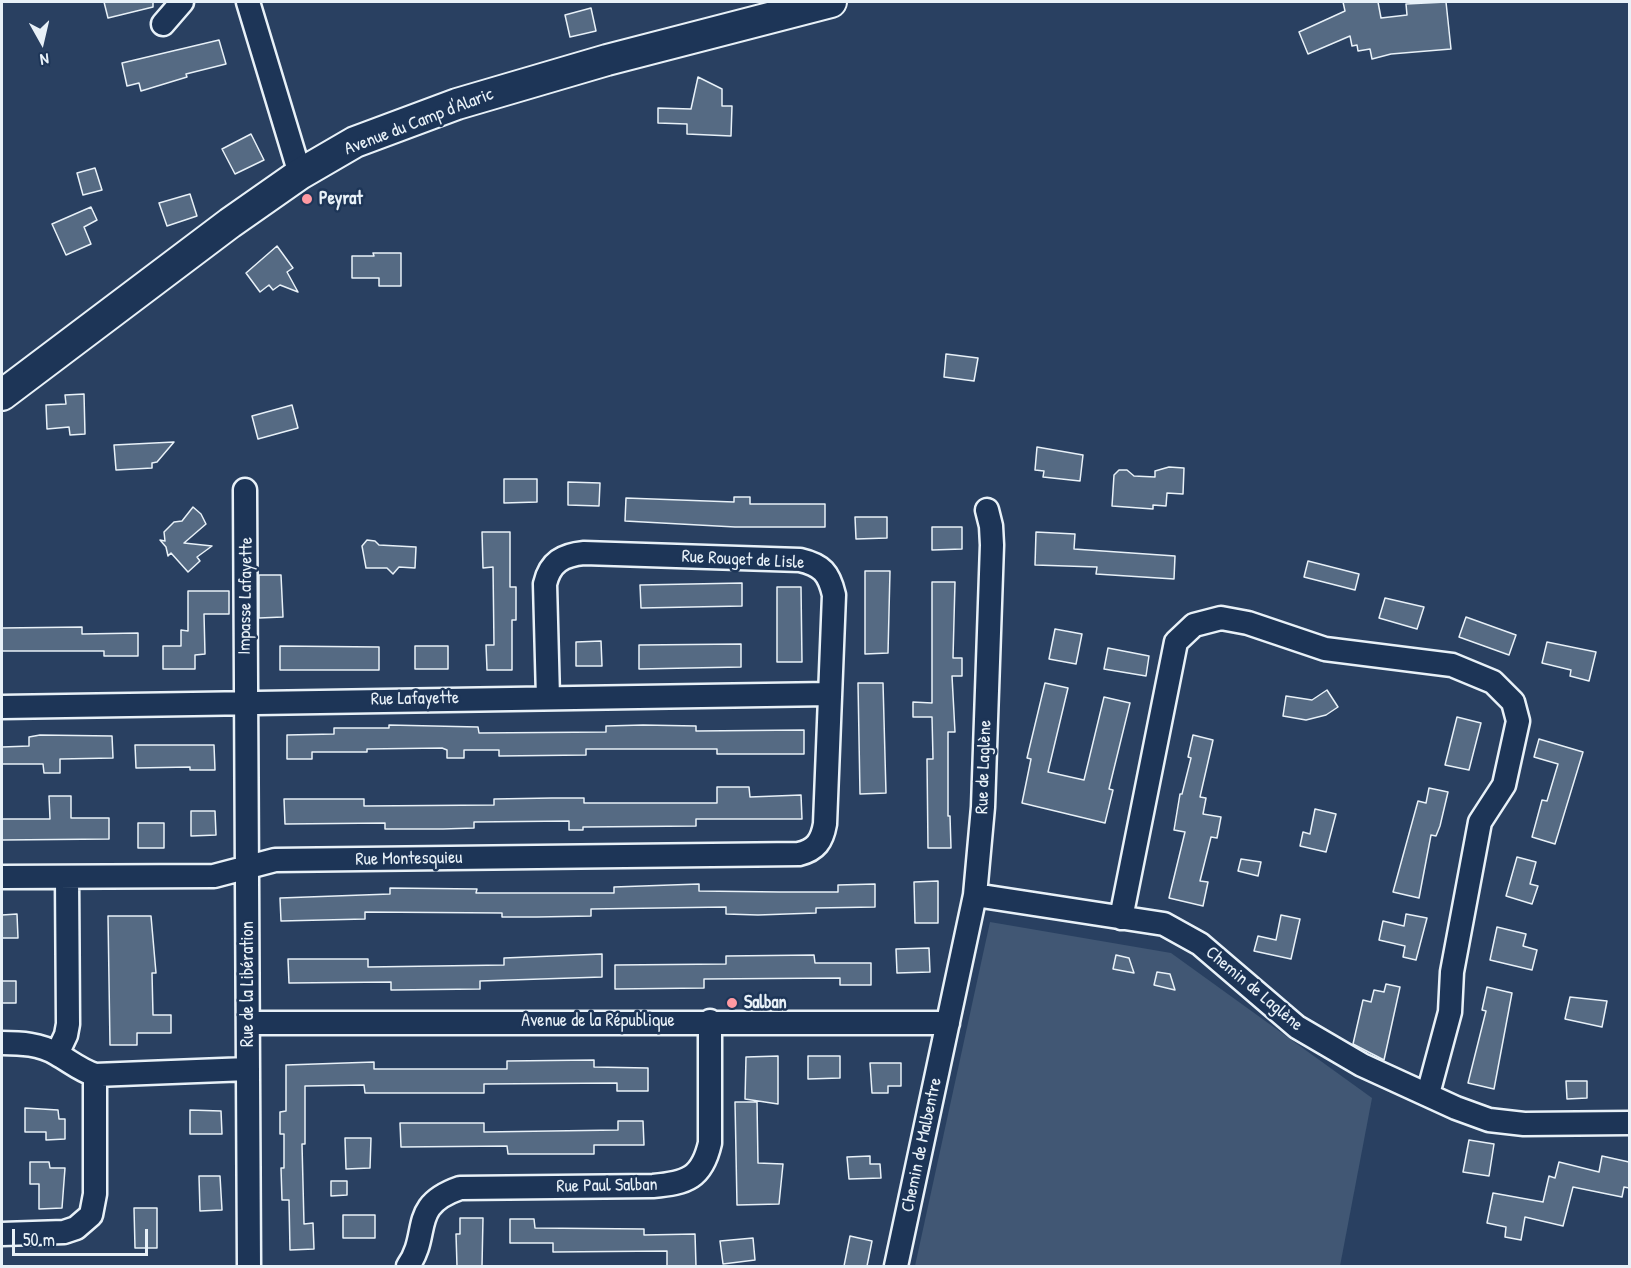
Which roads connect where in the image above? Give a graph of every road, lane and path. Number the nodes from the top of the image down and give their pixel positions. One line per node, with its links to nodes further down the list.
1 (182, 2): 4 (street)
2 (248, 2): 5 (street)
3 (831, 2): 5 (main road, Avenue du Camp d'Alaric)
4 (163, 24)
5 (300, 174): 6 (main road, Avenue du Camp d'Alaric)
6 (2, 395)
7 (245, 490): 11 (street, Impasse Lafayette)
8 (987, 510): 17 (street, Rue de Laglène)
9 (829, 694): 10 (street, Rue Lafayette); 10 (street, Rue Rouget de Lisle); 13 (street, Rue Rouget de Lisle)
10 (548, 698): 11 (street, Rue Lafayette)
11 (245, 702): 12 (street, Rue Lafayette); 14 (street, Rue de la Libération)
12 (2, 707)
13 (816, 846): 14 (street, Rue Montesquieu)
14 (248, 865): 16 (street, Rue Montesquieu); 20 (street, Rue de la Libération)
15 (2, 877): 16 (street, Rue Montesquieu)
16 (68, 877): 23 (street)
17 (975, 895): 18 (street, Chemin de Laglène); 21 (street, Rue de Laglène)
18 (1121, 918): 26 (street, Chemin de Laglène); 26 (street)
19 (710, 1021): 20 (street, Avenue de la République); 21 (street, Avenue de la République); 30 (street, Rue Paul Salban)
20 (249, 1023): 24 (street, Rue de la Libération)
21 (948, 1023): 31 (street, Chemin de Malbentre)
22 (2, 1043): 23 (street)
23 (57, 1054): 25 (street)
24 (248, 1069): 25 (street); 29 (street, Rue de la Libération)
25 (95, 1075): 28 (street)
26 (1428, 1094): 27 (street, Chemin de Laglène)
27 (1629, 1123)
28 (2, 1234)
29 (249, 1266)
30 (408, 1266)
31 (896, 1266)

